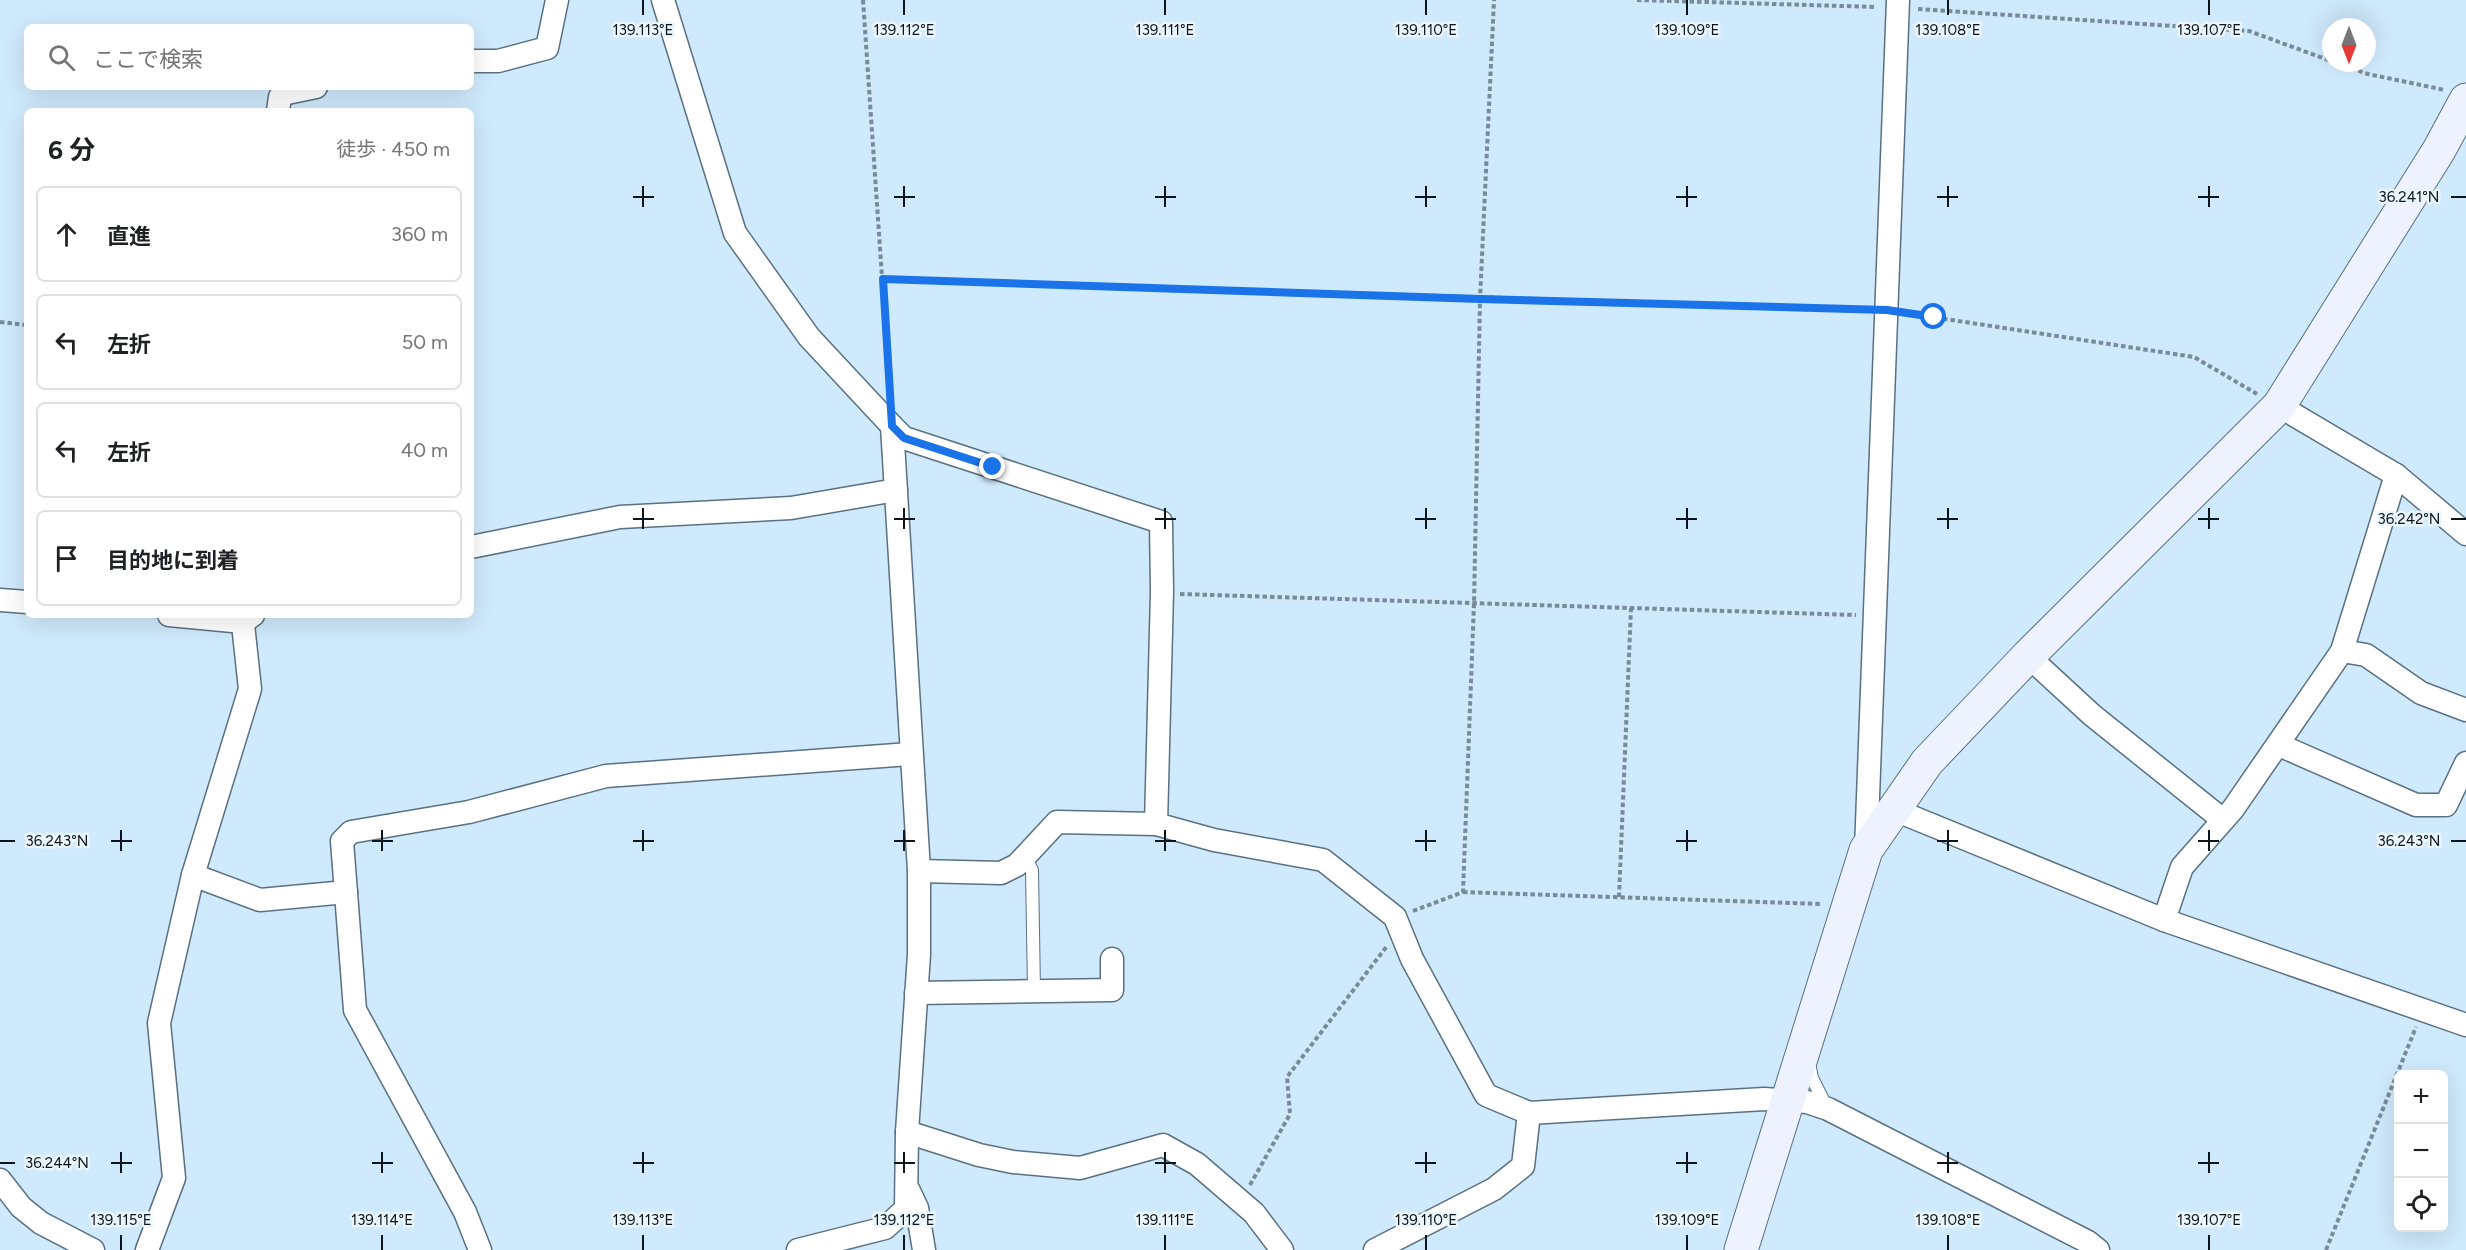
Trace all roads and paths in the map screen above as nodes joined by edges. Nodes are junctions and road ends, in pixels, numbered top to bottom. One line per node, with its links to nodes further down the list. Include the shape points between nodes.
1 (557, 0): 8 (street, via 547,48 498,61)
2 (663, 0): 19 (street, via 735,233 809,337)
3 (864, 0): 13 (path)
4 (1494, 0): 14 (path)
5 (1637, 0): 6 (path)
6 (1898, 4): 7 (path, via 2249,31); 15 (street)
7 (2322, 58)
8 (474, 61)
9 (2362, 72): 11 (path)
10 (302, 90): 12 (street, via 280,97)
11 (2461, 96): 18 (street, via 2439,150)
12 (278, 108)
13 (883, 279): 14 (path); 19 (path)
14 (1480, 299): 15 (path); 27 (path)
15 (1887, 310): 18 (path, via 2194,357); 29 (street)
16 (0, 322): 17 (path)
17 (24, 325)
18 (2279, 406): 20 (street); 32 (street)
19 (892, 426): 21 (street); 24 (street, via 904,438 1161,522)
20 (2396, 475): 22 (street); 31 (street)
21 (896, 490): 23 (street, via 791,508 620,517); 35 (street)
22 (2466, 534)
23 (474, 547)
24 (1162, 592): 27 (path); 39 (street)
25 (0, 600): 26 (street)
26 (24, 602)
27 (1474, 603): 28 (path); 45 (path)
28 (1631, 608): 29 (path); 46 (path)
29 (1875, 616): 40 (street)
30 (246, 618): 43 (street, via 250,689)
31 (2342, 651): 33 (street, via 2366,655 2421,693); 34 (street)
32 (2028, 656): 37 (street, via 1928,762); 38 (street, via 2092,715)
33 (2466, 710)
34 (2279, 745): 36 (street, via 2416,805 2446,805); 38 (street)
35 (910, 754): 42 (street); 44 (street, via 606,776 469,812 351,832 342,841)
36 (2466, 763)
37 (1895, 810): 40 (street); 48 (street)
38 (2223, 820): 48 (street, via 2182,867)
39 (1156, 824): 41 (street, via 1057,822); 49 (street, via 1214,840 1323,860)
40 (1866, 850): 47 (street)
41 (1025, 857): 42 (street, via 1001,873); 51 (lane, via 1032,870)
42 (919, 871): 52 (street)
43 (193, 875): 44 (street, via 260,900); 64 (street, via 159,1023 174,1178)
44 (346, 892): 65 (street, via 355,1010 465,1212)
45 (1463, 892): 46 (path); 49 (path)
46 (1619, 897): 47 (path)
47 (1849, 904): 55 (street)
48 (2164, 920): 53 (street)
49 (1398, 923): 58 (street, via 1412,959 1486,1095); 62 (path, via 1287,1077 1290,1114)
50 (1112, 959): 51 (street, via 1112,990)
51 (1034, 991): 52 (street)
52 (916, 993): 59 (street)
53 (2423, 1010): 54 (street); 72 (path)
54 (2466, 1025)
55 (1808, 1033): 56 (street); 57 (lane, via 1812,1077)
56 (1788, 1100): 57 (street); 58 (street); 70 (street)
57 (1828, 1109): 71 (street)
58 (1529, 1113): 69 (street, via 1523,1166 1494,1189)
59 (907, 1132): 61 (street); 62 (street, via 979,1155 1080,1168 1163,1145 1197,1164)
60 (0, 1180): 63 (street, via 21,1207 41,1223)
61 (906, 1185): 66 (street, via 906,1209 885,1228); 67 (street, via 917,1208)
62 (1241, 1202): 68 (street)
63 (93, 1250)
64 (147, 1250)
65 (480, 1250)
66 (798, 1250)
67 (924, 1250)
68 (1282, 1250)
69 (1375, 1250)
70 (1741, 1250)
71 (2098, 1250)
72 (2326, 1250)

